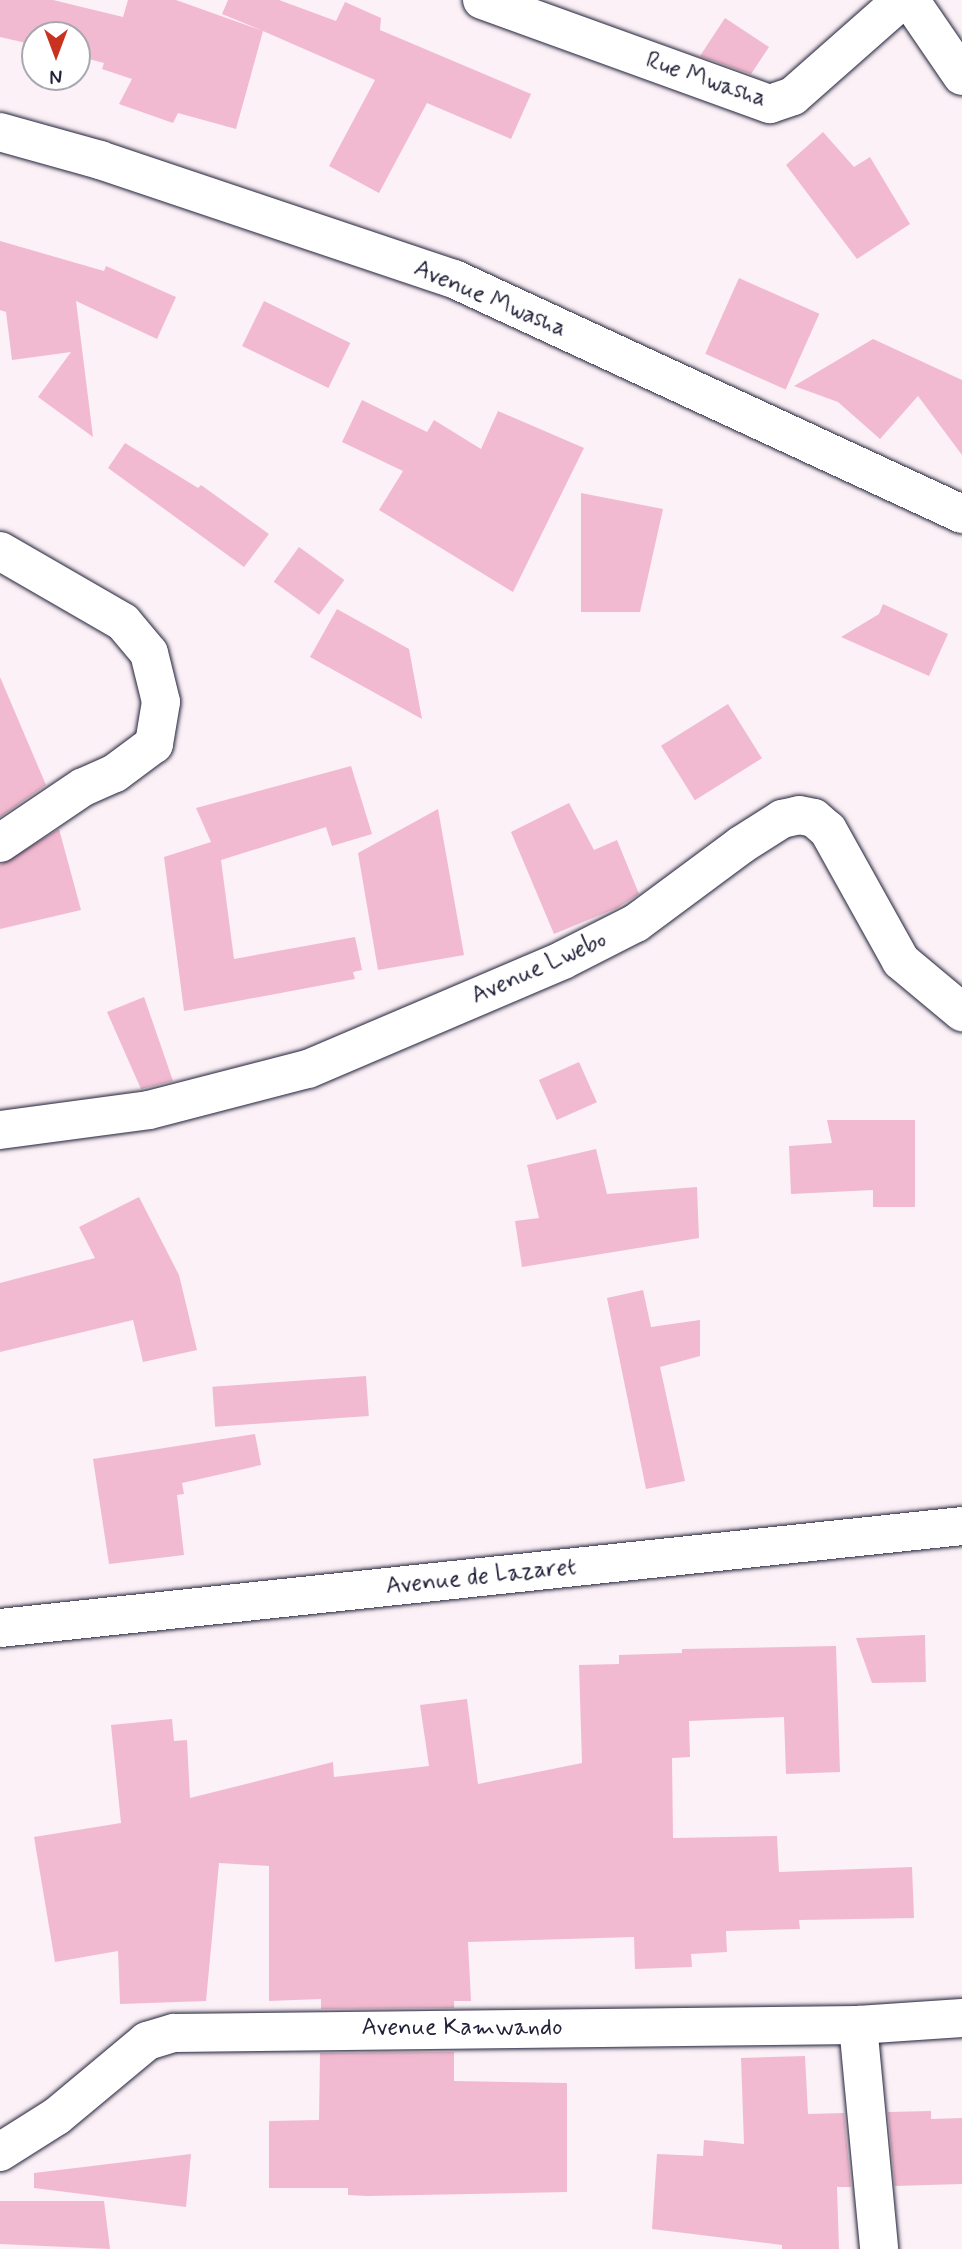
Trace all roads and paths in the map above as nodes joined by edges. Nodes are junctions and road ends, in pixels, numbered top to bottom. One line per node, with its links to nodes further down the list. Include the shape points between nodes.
1 (482, 0): 2 (street, Rue Mwasha, via 776,104 793,96)
2 (902, 0)
3 (910, 0): 4 (street)
4 (962, 76)
5 (0, 132): 6 (street, Avenue Mwasha, via 100,160 454,279)
6 (962, 514)
7 (6, 554): 8 (street, via 123,622 149,653 161,702 154,744)
8 (0, 843)
9 (962, 1012): 10 (street, Avenue Lwebo, via 901,961 828,830 814,818 799,815 782,818 741,845 636,923 563,960 308,1069 149,1110)
10 (0, 1130)
11 (962, 1526): 12 (street, Avenue de Lazaret)
12 (0, 1628)
13 (962, 2018): 14 (street, Avenue Kamwando)
14 (858, 2025): 15 (street, Avenue Kamwando, via 174,2033 147,2041 57,2116); 16 (street)
15 (0, 2152)
16 (879, 2249)

